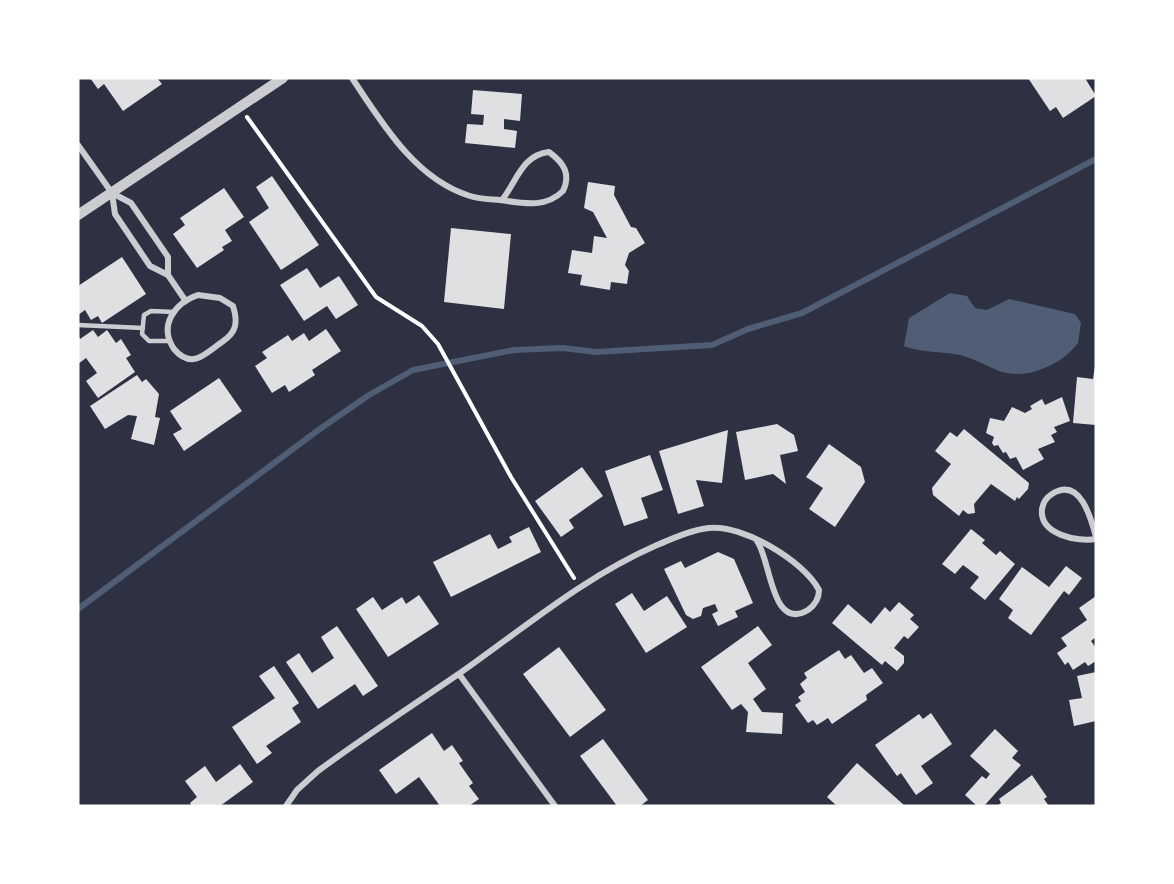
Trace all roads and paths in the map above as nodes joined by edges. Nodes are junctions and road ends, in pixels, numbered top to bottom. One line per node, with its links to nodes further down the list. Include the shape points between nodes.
1 (283, 78): 3 (street)
2 (352, 78): 6 (street, via 405,151 428,174 470,196)
3 (240, 107): 5 (street); 16 (path, via 376,297 422,326 438,344 499,454)
4 (78, 145): 5 (street)
5 (112, 193): 7 (street); 8 (street, via 115,214 150,266); 8 (street, via 131,203 168,257)
6 (502, 200): 6 (street, via 530,204 558,196 567,182 564,166 549,153 538,153 519,170 514,185)
7 (78, 215)
8 (168, 275): 9 (street)
9 (185, 300): 10 (street); 13 (street, via 198,295 220,298 233,306 237,320 234,332 197,359 177,353)
10 (174, 312): 12 (lane, via 151,311 144,315); 13 (street, via 167,331)
11 (78, 325): 12 (lane)
12 (143, 328): 13 (lane, via 142,334 149,341)
13 (169, 341)
14 (1096, 538): 14 (street, via 1076,492 1060,490 1046,498 1043,515 1056,533 1070,538)
15 (757, 541): 15 (street, via 764,551 771,586 781,607 788,613 807,611 816,603 819,590 815,581 789,559); 16 (street, via 728,528 687,533)
16 (580, 586): 17 (street)
17 (459, 674): 18 (street, via 318,771); 19 (street)
18 (286, 806)
19 (555, 806)

